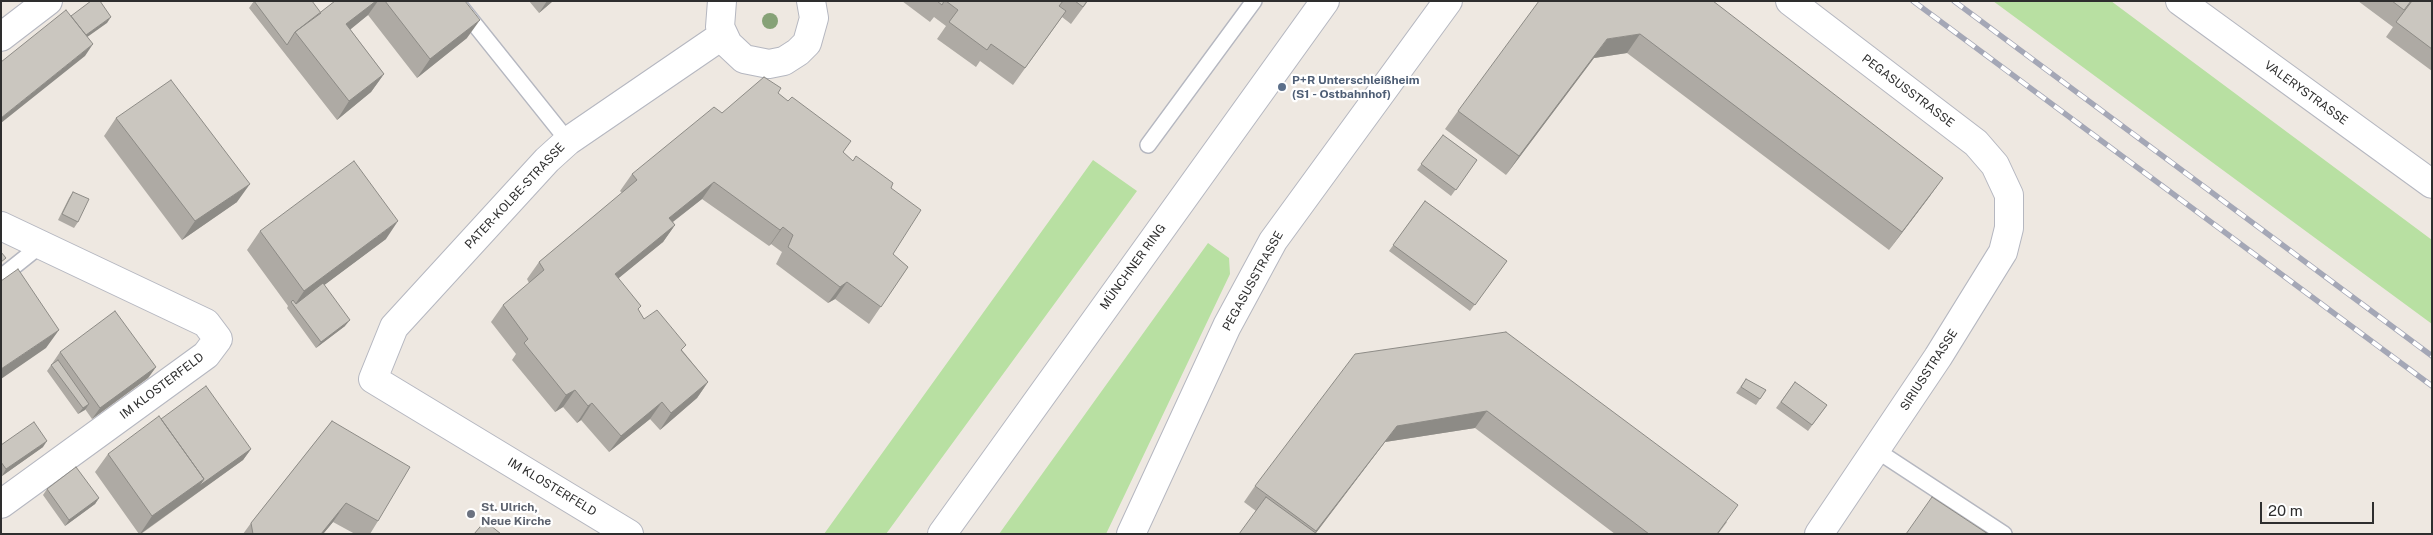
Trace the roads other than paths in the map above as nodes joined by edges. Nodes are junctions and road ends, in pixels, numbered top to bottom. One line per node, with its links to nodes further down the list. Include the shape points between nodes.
1 (48, 1): 11 (street)
2 (456, 1): 12 (lane)
3 (722, 1): 10 (street, via 719,19)
4 (811, 1): 10 (street, via 814,18 809,37 798,52 784,61 769,64 744,59 734,52)
5 (1254, 1): 13 (lane)
6 (1325, 1): 23 (street, MÜNCHNER RING)
7 (1448, 1): 24 (street, PEGASUSSTRASSE, via 1273,241 1227,326)
8 (1790, 1): 15 (street, PEGASUSSTRASSE, via 1976,143 1995,165)
9 (2180, 1): 14 (street, VALERYSTRASSE)
10 (723, 35): 12 (street, PATER-KOLBE-STRASSE)
11 (1, 37)
12 (568, 141): 19 (street, PATER-KOLBE-STRASSE, via 394,327)
13 (1148, 146)
14 (2432, 184)
15 (2009, 195): 20 (street, SIRIUSSTRASSE, via 2009,228 2003,252)
16 (1, 226): 17 (street, IM KLOSTERFELD)
17 (41, 246): 18 (lane); 21 (street, IM KLOSTERFELD, via 206,324 218,339 206,356)
18 (1, 277)
19 (374, 379): 22 (street, IM KLOSTERFELD)
20 (1876, 450): 25 (street, SIRIUSSTRASSE); 26 (lane)
21 (1, 504)
22 (629, 534)
23 (942, 534)
24 (1131, 534)
25 (1819, 534)
26 (2004, 534)

